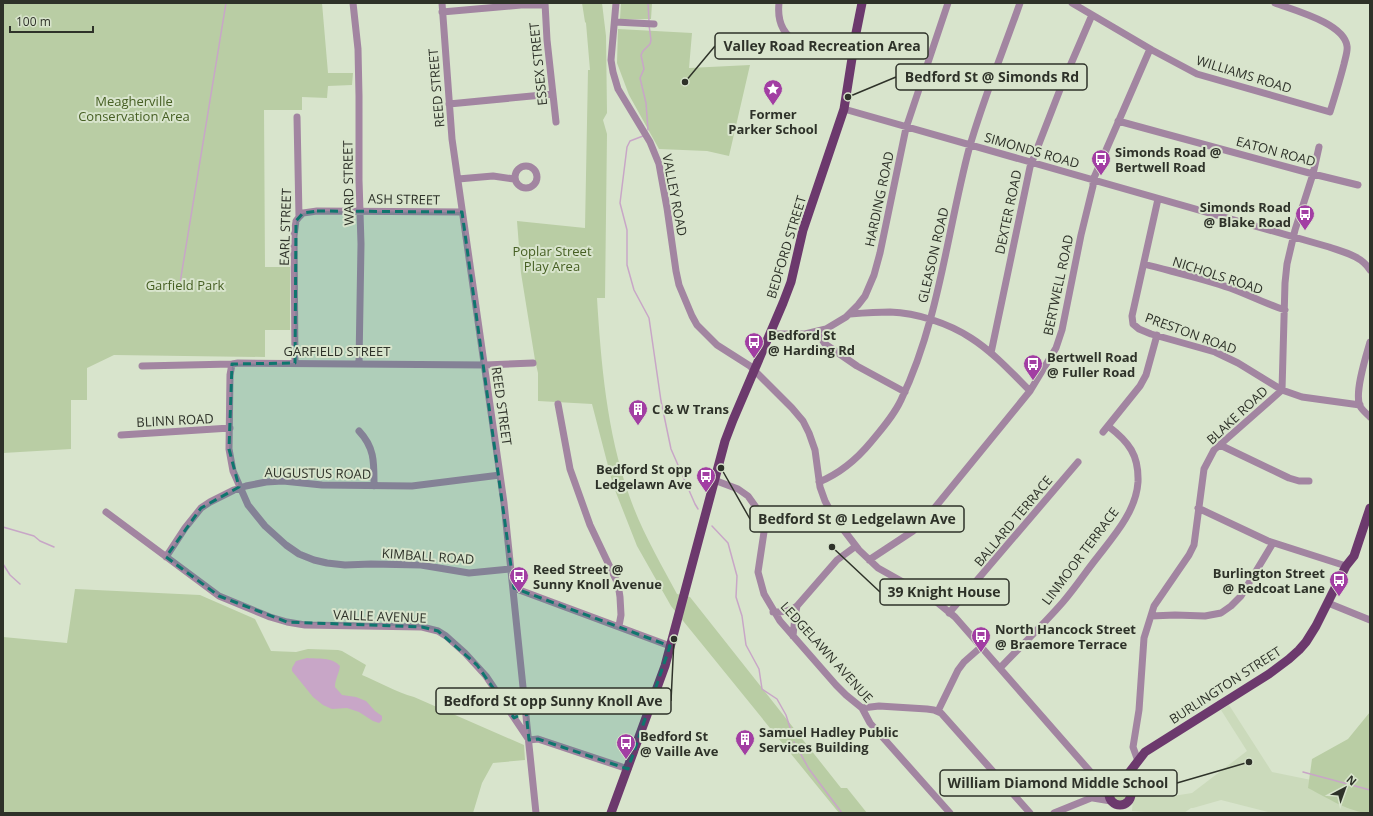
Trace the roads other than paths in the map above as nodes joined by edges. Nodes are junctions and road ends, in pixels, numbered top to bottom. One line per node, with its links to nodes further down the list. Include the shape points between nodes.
1 (353, 3): 33 (street, WARD STREET, via 358,49)
2 (442, 3): 11 (street, REED STREET)
3 (616, 3): 13 (street, VALLEY ROAD)
4 (779, 3): 16 (street, via 781,25 794,41 809,47)
5 (862, 3): 16 (main road, BEDFORD STREET)
6 (948, 3): 23 (street, HARDING ROAD)
7 (1020, 3): 24 (street, GLEASON ROAD)
8 (1072, 3): 12 (street, WILLIAMS ROAD)
9 (1275, 3): 15 (street, WILLIAMS ROAD, via 1321,21 1342,35 1347,45 1345,58 1330,112 1197,74)
10 (545, 4): 11 (street); 17 (street, ESSEX STREET)
11 (442, 12): 18 (street, REED STREET)
12 (1092, 15): 15 (street, WILLIAMS ROAD); 26 (street, DEXTER ROAD)
13 (614, 22): 14 (street); 53 (street, VALLEY ROAD, via 611,60 618,89 646,136 659,164 676,271 688,309 697,325 717,345)
14 (654, 24)
15 (1150, 49): 21 (street, BERTWELL ROAD)
16 (853, 53): 19 (main road, BEDFORD STREET)
17 (553, 94): 18 (street); 22 (street, ESSEX STREET)
18 (449, 104): 28 (street, REED STREET)
19 (844, 109): 23 (street, SIMONDS ROAD); 43 (main road, BEDFORD STREET, via 803,230 791,282)
20 (297, 117): 35 (street, EARL STREET)
21 (1118, 121): 27 (street, EATON ROAD); 30 (street, BERTWELL ROAD)
22 (556, 122)
23 (906, 128): 24 (street, SIMONDS ROAD); 40 (street, HARDING ROAD, via 874,275 865,296)
24 (971, 145): 26 (street, SIMONDS ROAD); 41 (street, GLEASON ROAD)
25 (1319, 147): 27 (street, BLAKE ROAD)
26 (1032, 162): 30 (street, SIMONDS ROAD); 46 (street, DEXTER ROAD)
27 (1313, 174): 31 (street, EATON ROAD); 36 (street, BLAKE ROAD)
28 (458, 179): 29 (street, via 493,176); 34 (street, REED STREET)
29 (514, 179)
30 (1094, 180): 32 (street, SIMONDS ROAD); 55 (street, BERTWELL ROAD, via 1062,330 1056,348)
31 (1358, 185)
32 (1158, 199): 36 (street, SIMONDS ROAD); 37 (street, PRESTON ROAD)
33 (360, 211): 34 (street, ASH STREET); 35 (street, ASH STREET, via 317,211 303,213); 48 (street, WARD STREET)
34 (462, 212): 51 (street, REED STREET)
35 (299, 218): 47 (street, EARL STREET, via 296,221 294,236)
36 (1294, 237): 38 (street, SIMONDS ROAD, via 1353,256); 39 (street, BLAKE ROAD, via 1287,264)
37 (1144, 264): 39 (street, NICHOLS ROAD, via 1205,280); 44 (street, PRESTON ROAD, via 1132,316 1134,324 1139,329)
38 (1370, 270)
39 (1285, 310): 54 (street, BLAKE ROAD)
40 (850, 314): 41 (street, via 891,312); 42 (street, HARDING ROAD, via 834,326)
41 (930, 320): 46 (street, via 971,338); 56 (street, GLEASON ROAD, via 912,376)
42 (817, 332): 43 (street, HARDING ROAD); 56 (street, via 825,344 857,366)
43 (770, 334): 53 (main road, BEDFORD STREET)
44 (1157, 335): 54 (street, PRESTON ROAD, via 1215,352); 91 (street, LINMOOR TERRACE, via 1146,375 1106,429 1127,442 1136,462 1138,482 1134,502 1112,539 1063,602)
45 (1370, 342): 58 (street, via 1359,384)
46 (991, 353): 55 (street)
47 (295, 363): 48 (street, GARFIELD STREET); 50 (street, GARFIELD STREET)
48 (360, 363): 51 (street, GARFIELD STREET)
49 (533, 363): 51 (street, GARFIELD STREET)
50 (232, 364): 52 (street, GARFIELD STREET); 60 (street, KIMBALL ROAD)
51 (485, 365): 65 (street, REED STREET)
52 (142, 366)
53 (754, 370): 66 (main road, BEDFORD STREET, via 732,422); 68 (street, VALLEY ROAD, via 803,421 815,450)
54 (1282, 390): 58 (street, PRESTON ROAD, via 1302,397); 63 (street, BLAKE ROAD)
55 (1030, 391): 77 (street, BERTWELL ROAD, via 929,515 913,531)
56 (904, 392): 68 (street, GLEASON ROAD, via 883,428 866,448 844,468)
57 (558, 404): 87 (street, via 570,469 590,525 618,584 621,615)
58 (1360, 405): 59 (street)
59 (1370, 417)
60 (230, 428): 62 (street, BLINN ROAD); 70 (street, KIMBALL ROAD, via 229,449 233,471)
61 (359, 431): 69 (street, via 371,450)
62 (122, 435)
63 (1220, 445): 67 (street, via 1289,478); 71 (street, BLAKE ROAD, via 1214,450 1204,469)
64 (1078, 462): 84 (street, BALLARD TERRACE)
65 (500, 475): 69 (street, AUGUSTUS ROAD, via 412,486); 79 (street, REED STREET)
66 (714, 480): 83 (street, LEDGELAWN AVENUE, via 738,489 748,496 758,510 764,532 758,572 764,594); 89 (main road, BEDFORD STREET)
67 (1309, 481)
68 (819, 482): 75 (street, VALLEY ROAD, via 833,516)
69 (374, 486): 70 (street, AUGUSTUS ROAD, via 283,481 257,483)
70 (240, 488): 76 (street, AUGUSTUS ROAD, via 201,508); 79 (street, KIMBALL ROAD, via 246,501 265,526 286,545 314,560 343,565 421,565 469,573)
71 (1198, 508): 74 (street); 85 (street, BLAKE ROAD, via 1194,545 1154,606)
72 (1370, 508): 78 (main road, BURLINGTON STREET, via 1354,556)
73 (106, 512): 76 (street, VAILLE AVENUE)
74 (1273, 543): 78 (street); 85 (street, via 1241,596 1221,613 1205,616)
75 (856, 546): 77 (street, VALLEY ROAD); 82 (street, via 837,560)
76 (166, 557): 95 (street, VAILLE AVENUE, via 219,596 287,622 317,626 422,627 438,631 459,646 486,676)
77 (868, 560): 84 (street, VALLEY ROAD, via 926,595)
78 (1346, 566): 81 (main road, BURLINGTON STREET)
79 (511, 569): 80 (street, REED STREET)
80 (514, 588): 87 (street); 93 (street, REED STREET)
81 (1328, 602): 86 (street); 97 (main road, BURLINGTON STREET, via 1306,642 1279,668 1145,752)
82 (797, 606): 83 (street, via 791,611); 88 (street)
83 (773, 612): 88 (street, LEDGELAWN AVENUE)
84 (950, 613): 90 (street, VALLEY ROAD)
85 (1151, 616): 97 (street, BLAKE ROAD, via 1144,638 1139,710 1133,747)
86 (1370, 620)
87 (619, 626): 89 (street)
88 (793, 636): 92 (street, LEDGELAWN AVENUE, via 846,695)
89 (670, 646): 98 (main road, BEDFORD STREET)
90 (981, 647): 91 (street, VALLEY ROAD); 94 (street, via 958,670)
91 (1000, 668): 100 (street, VALLEY ROAD)
92 (862, 708): 94 (street, via 878,706); 104 (street, LEDGELAWN AVENUE, via 870,723)
93 (526, 712): 95 (street); 96 (street, REED STREET)
94 (938, 712): 105 (street)
95 (514, 718): 96 (street, VAILLE AVENUE)
96 (529, 740): 98 (street, via 538,739); 102 (street, REED STREET)
97 (1138, 761): 99 (main road); 100 (main road, BURLINGTON STREET)
98 (628, 768): 103 (main road, BEDFORD STREET)
99 (1128, 788): 100 (main road, via 1124,784); 101 (main road, via 1131,794)
100 (1114, 796): 101 (main road, via 1123,805); 106 (street, via 1096,794)
101 (1127, 802): 107 (main road)
102 (536, 813)
103 (611, 813)
104 (950, 813)
105 (1030, 813)
106 (1054, 813)
107 (1126, 813)

